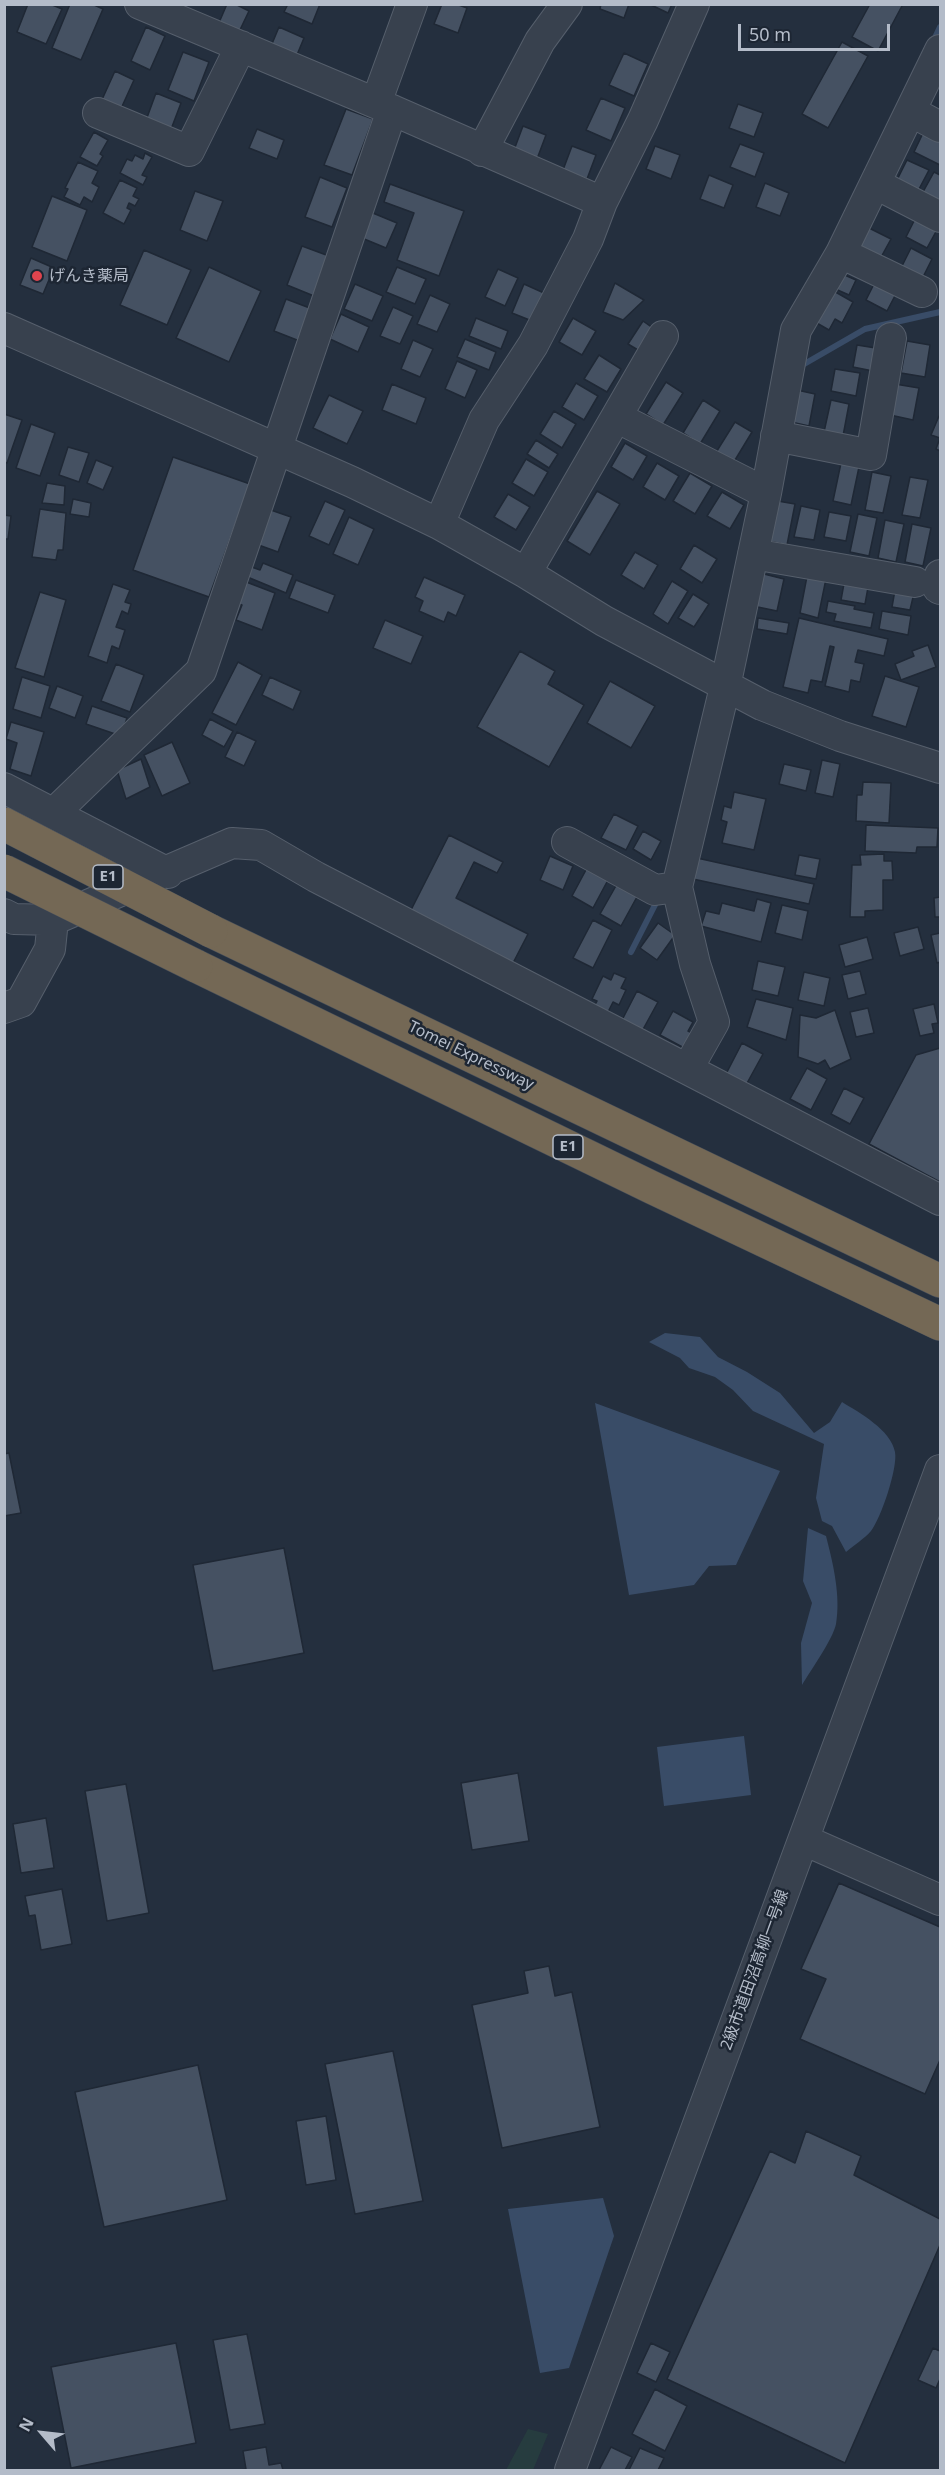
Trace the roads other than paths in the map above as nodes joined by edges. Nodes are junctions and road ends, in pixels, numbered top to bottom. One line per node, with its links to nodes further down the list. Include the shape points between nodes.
1 (140, 4): 5 (street)
2 (412, 4): 7 (street)
3 (567, 4): 11 (street, via 540,41)
4 (694, 4): 13 (street)
5 (241, 46): 7 (street); 9 (street, via 189,151)
6 (940, 50): 8 (street)
7 (384, 106): 11 (street); 22 (street)
8 (912, 112): 10 (street); 12 (street)
9 (98, 113)
10 (940, 126)
11 (482, 151): 13 (street)
12 (876, 184): 14 (street); 15 (street)
13 (602, 202): 24 (street, via 588,239 533,345 484,420)
14 (940, 217)
15 (841, 253): 16 (street); 21 (street, via 796,330)
16 (922, 292)
17 (4, 328): 22 (street)
18 (663, 336): 26 (street)
19 (891, 338): 21 (street, via 871,454)
20 (630, 424): 23 (street)
21 (776, 436): 23 (street)
22 (277, 449): 24 (street); 31 (street, via 201,671)
23 (766, 493): 25 (street)
24 (439, 524): 26 (street)
25 (753, 554): 27 (street); 28 (street)
26 (526, 573): 28 (street, via 614,627)
27 (932, 582)
28 (725, 687): 29 (street, via 840,736); 36 (street)
29 (940, 768)
30 (4, 788): 31 (street)
31 (54, 813): 35 (street)
32 (4, 824): 42 (highway, Tomei Expressway / E1, bridge, via 211,931)
33 (567, 842): 36 (street, via 655,890)
34 (4, 871): 43 (highway, E1, bridge)
35 (168, 873): 38 (street); 40 (street, via 232,843 261,845)
36 (677, 887): 40 (street, via 714,1022)
37 (4, 914): 38 (street, via 15,919)
38 (53, 920): 39 (street, via 50,949 21,1002)
39 (4, 1008)
40 (688, 1068): 41 (street)
41 (940, 1200)
42 (940, 1281)
43 (940, 1324)
44 (940, 1470): 45 (street, 2級市道田沼高柳一号線)
45 (804, 1840): 46 (street); 47 (street, 2級市道田沼高柳一号線)
46 (940, 1900)
47 (570, 2470)

